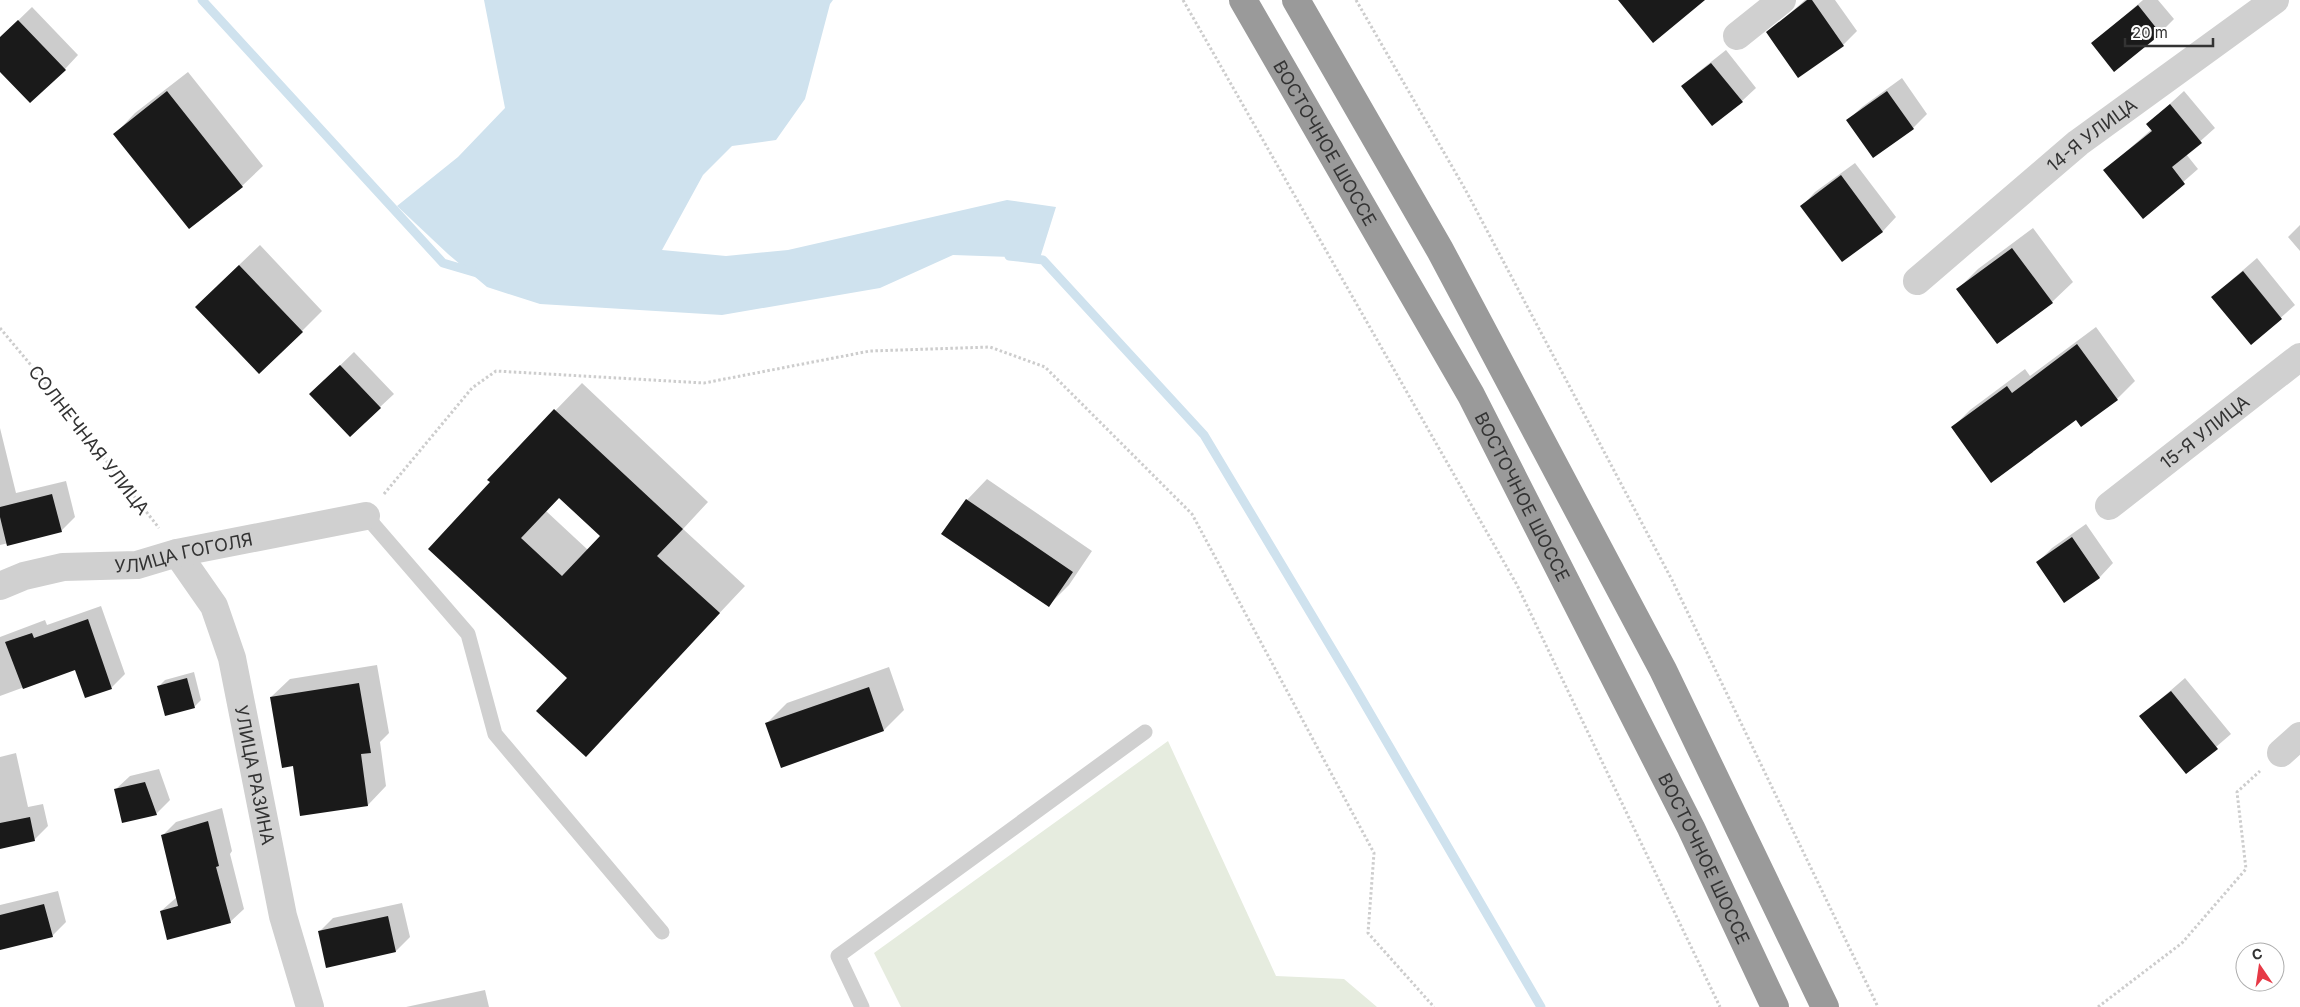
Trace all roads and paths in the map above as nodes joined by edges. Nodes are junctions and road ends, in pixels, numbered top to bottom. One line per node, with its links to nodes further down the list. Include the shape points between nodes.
1 (1183, 0): 21 (path, via 1517,585)
2 (1243, 0): 22 (highway, ВОСТОЧНОЕ ШОССЕ, via 1471,395 1687,819)
3 (1296, 0): 23 (highway, via 1440,250 1663,670)
4 (1356, 0): 24 (path, via 1465,189 1672,580)
5 (1782, 0): 7 (street)
6 (2275, 0): 8 (street, 14-Я УЛИЦА, via 2078,143)
7 (1737, 36)
8 (1917, 281)
9 (0, 328): 13 (path, СОЛНЕЧНАЯ УЛИЦА)
10 (2300, 357): 11 (street, 15-Я УЛИЦА)
11 (2109, 506)
12 (366, 516): 13 (street, УЛИЦА ГОГОЛЯ); 17 (lane, via 468,634 495,734); 20 (path, via 472,388 496,372 704,384 870,351 990,346 1045,367 1192,514 1374,853 1368,933)
13 (177, 552): 14 (street, УЛИЦА ГОГОЛЯ, via 137,565 63,567 24,576); 18 (street, УЛИЦА РАЗИНА, via 214,606 232,658 283,916)
14 (0, 586)
15 (1145, 732): 19 (lane, via 838,956)
16 (2291, 744): 25 (path, via 2237,792 2246,870 2182,943)
17 (662, 932)
18 (310, 1007)
19 (862, 1007)
20 (1434, 1007)
21 (1720, 1007)
22 (1775, 1007)
23 (1824, 1007)
24 (1878, 1007)
25 (2098, 1007)

